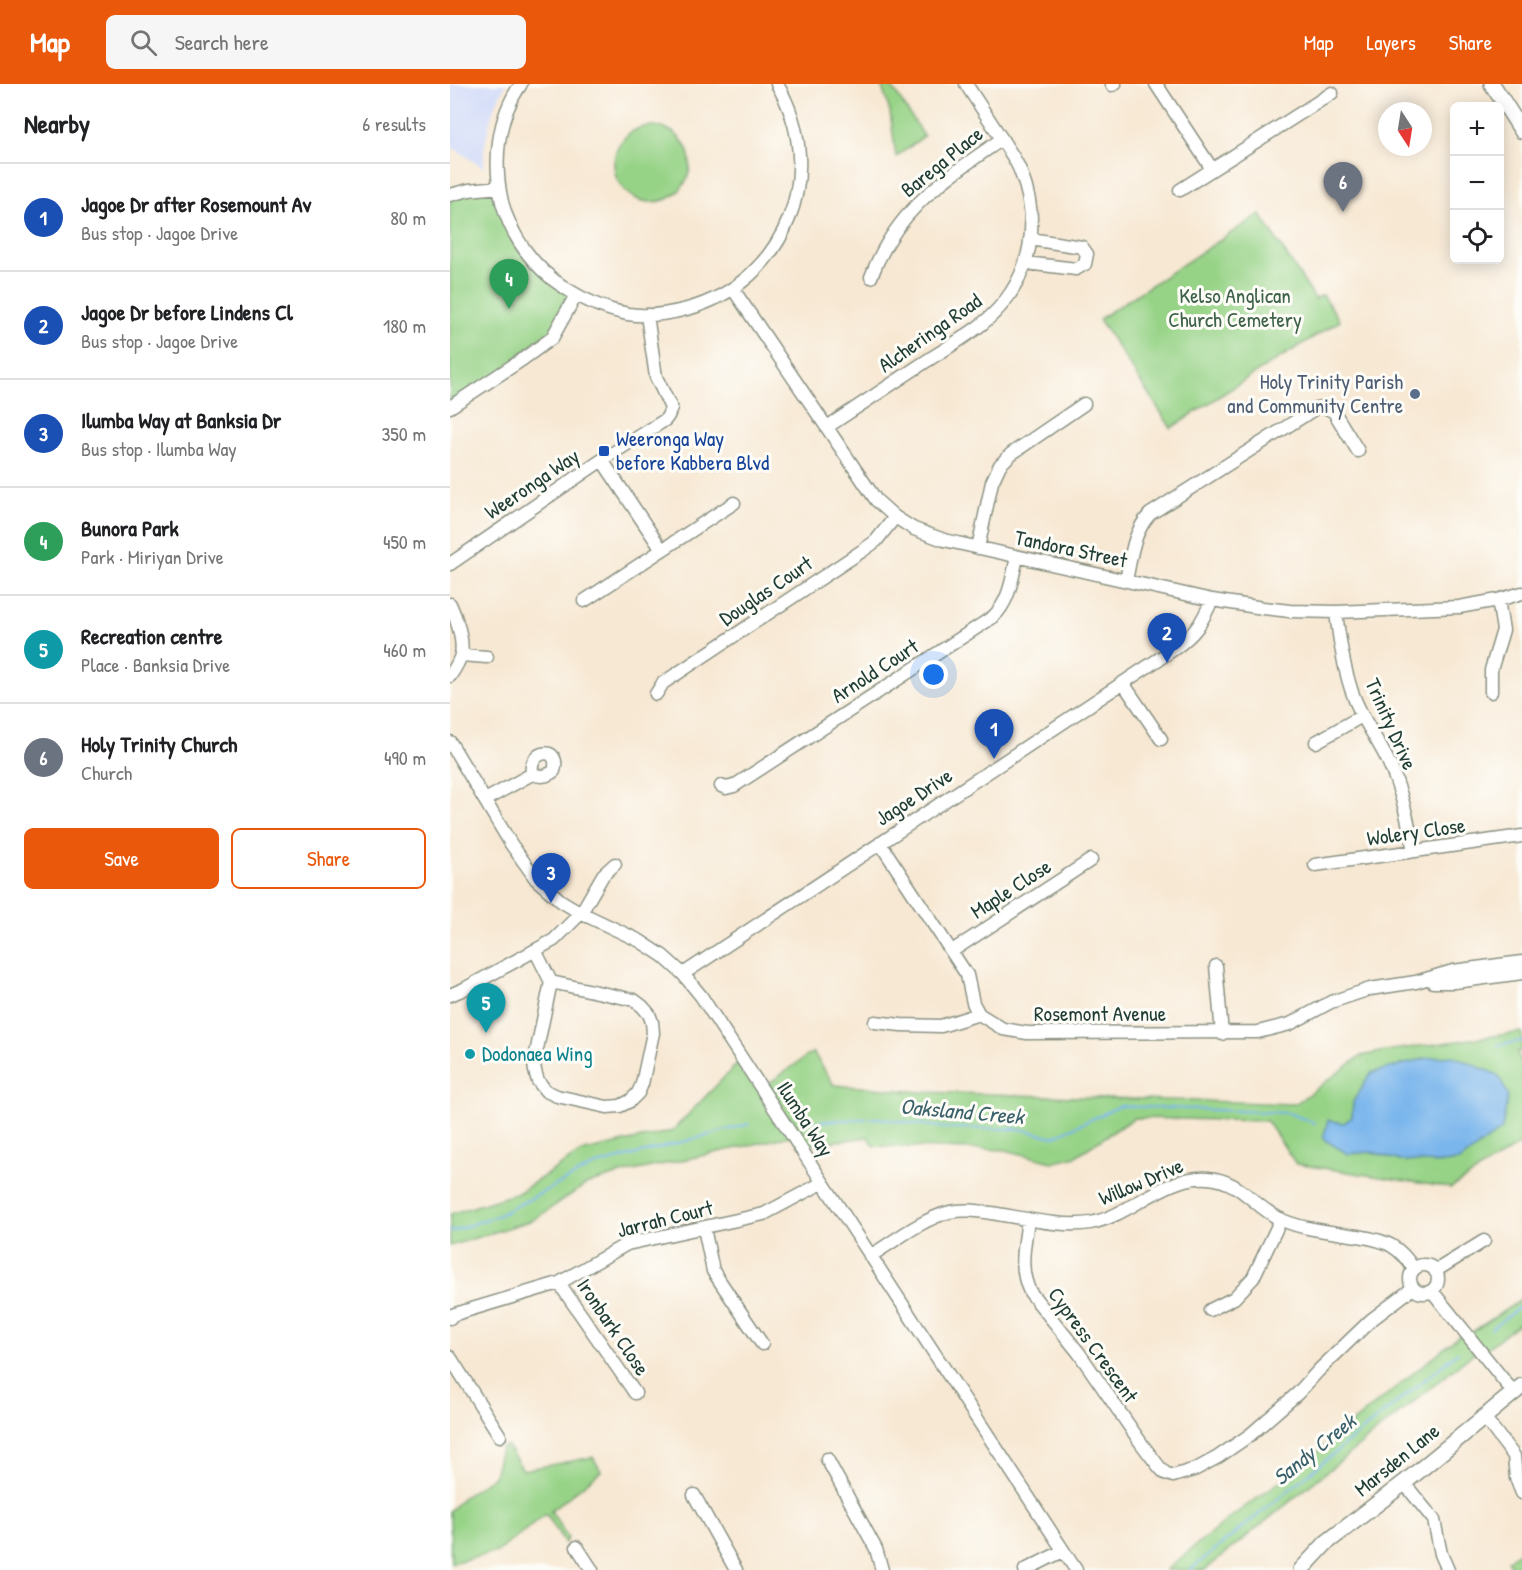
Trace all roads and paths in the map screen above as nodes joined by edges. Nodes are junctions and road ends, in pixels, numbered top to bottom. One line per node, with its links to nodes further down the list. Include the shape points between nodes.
1 (521, 84): 10 (street, via 510,103 498,146)
2 (777, 84): 16 (street, via 797,134 796,198 774,248)
3 (966, 84): 8 (street, Alcheringa Road)
4 (1156, 84): 9 (street)
5 (1492, 84): 7 (main road)
6 (1332, 93): 9 (street)
7 (1522, 131)
8 (1002, 140): 13 (street, Alcheringa Road, via 1026,187); 15 (street, Barega Place, via 930,192 888,239)
9 (1212, 169): 11 (street)
10 (499, 186): 12 (street); 17 (street, via 512,230 523,248 552,280)
11 (1180, 190)
12 (450, 195)
13 (1030, 239): 14 (street, Alcheringa Road); 14 (street, via 1082,248 1088,254 1084,264 1076,269)
14 (1026, 263): 21 (street, Alcheringa Road, via 1004,303 981,325)
15 (871, 278)
16 (733, 289): 18 (street, via 699,306); 21 (street, Tandora Street)
17 (576, 295): 18 (street, via 612,311); 20 (street, via 552,338)
18 (647, 315): 23 (street, Weeronga Way, via 654,370 670,412 665,420)
19 (1084, 404): 26 (street, via 1000,465 992,482)
20 (450, 407)
21 (827, 428): 25 (street, Tandora Street, via 876,500)
22 (1358, 451): 30 (street, via 1334,412 1317,408 1150,514 1137,533)
23 (602, 460): 27 (street); 29 (street, Weeronga Way)
24 (734, 503): 27 (street)
25 (895, 517): 26 (street, Tandora Street, via 931,536); 42 (street, Douglas Court, via 876,541 663,683)
26 (978, 548): 28 (street, Tandora Street)
27 (662, 550): 34 (street)
28 (1017, 557): 30 (street, Tandora Street); 48 (street, Arnold Court, via 1007,598 993,617 734,786)
29 (450, 564)
30 (1126, 581): 32 (street, Tandora Street)
31 (1522, 593): 33 (street, Tandora Street)
32 (1212, 600): 36 (street, Tandora Street, via 1290,611); 40 (street, Jagoe Drive, via 1188,639)
33 (1498, 600): 36 (street, Tandora Street, via 1459,606); 41 (street, via 1503,630 1491,670)
34 (584, 601)
35 (450, 604): 37 (street, via 458,627)
36 (1336, 612): 43 (street, Trinity Drive, via 1351,690)
37 (460, 655): 38 (street); 39 (street)
38 (487, 657)
39 (450, 676)
40 (1123, 683): 44 (street); 51 (street, Jagoe Drive)
41 (1491, 692)
42 (656, 694)
43 (1362, 716): 46 (street); 52 (street, Trinity Drive, via 1394,776)
44 (1161, 739)
45 (450, 742): 49 (street, Ilumba Way)
46 (1316, 742)
47 (532, 774): 49 (street)
48 (721, 786)
49 (485, 800): 56 (street, Ilumba Way, via 536,879)
50 (1522, 836): 52 (street, Wolery Close)
51 (880, 843): 58 (street); 62 (street, Jagoe Drive)
52 (1414, 852): 55 (street, Wolery Close)
53 (1091, 860): 58 (street, Maple Close)
54 (615, 864): 56 (street, via 603,875)
55 (1315, 865)
56 (581, 913): 57 (street, via 554,940); 62 (street, Ilumba Way, via 649,946)
57 (535, 950): 63 (street); 65 (street)
58 (952, 951): 66 (street, via 967,975)
59 (1522, 962): 64 (street, Rosemont Avenue, via 1453,971)
60 (1216, 966): 68 (street)
61 (1522, 972): 64 (street, Rosemont Avenue, via 1455,982)
62 (683, 974): 69 (street, Ilumba Way)
63 (551, 982): 63 (street, via 634,1000 649,1014 653,1033 642,1084 630,1101 607,1107 557,1096 538,1081 534,1063)
64 (1416, 982): 68 (street, Rosemont Avenue, via 1350,995 1274,1029)
65 (450, 995)
66 (979, 1014): 67 (street, via 941,1026); 68 (street, Rosemont Avenue, via 1003,1029 1028,1033)
67 (875, 1022)
68 (1222, 1034)
69 (822, 1183): 72 (street, Jarrah Court, via 765,1214); 74 (street, Ilumba Way)
70 (1028, 1219): 71 (street, Willow Drive, via 1089,1224 1165,1188 1207,1178 1229,1183); 74 (street, Willow Drive, via 950,1212 934,1217); 78 (street, Cypress Crescent, via 1022,1263 1030,1292 1172,1481 1250,1435 1371,1320)
71 (1281, 1219): 75 (street, Willow Drive, via 1383,1242 1398,1250); 80 (street, via 1253,1278 1234,1298)
72 (704, 1228): 77 (street, Jarrah Court, via 627,1244); 82 (street, via 712,1271)
73 (1484, 1241): 76 (street)
74 (870, 1256): 93 (street, Ilumba Way)
75 (1414, 1269): 76 (street, via 1425,1265); 78 (street, via 1410,1279)
76 (1435, 1271): 79 (street, via 1437,1282)
77 (560, 1283): 81 (street, Jarrah Court); 85 (street, Ironbark Close)
78 (1413, 1288): 79 (street, via 1422,1293)
79 (1432, 1290): 84 (street)
80 (1210, 1310)
81 (450, 1318)
82 (762, 1344)
83 (450, 1357): 87 (street)
84 (1518, 1390): 86 (main road, Marsden Lane)
85 (635, 1393)
86 (1484, 1417): 89 (main road, Marsden Lane); 90 (street, via 1514,1456)
87 (500, 1436)
88 (827, 1459): 96 (street, via 876,1549)
89 (1404, 1483): 99 (main road, Marsden Lane, via 1326,1543); 100 (street, via 1434,1520)
90 (1522, 1493)
91 (694, 1495): 95 (street)
92 (578, 1547): 94 (street)
93 (1063, 1551): 97 (street); 98 (street, Ilumba Way)
94 (592, 1570)
95 (736, 1570)
96 (882, 1570)
97 (1025, 1570)
98 (1076, 1570)
99 (1300, 1570)
100 (1448, 1570)

